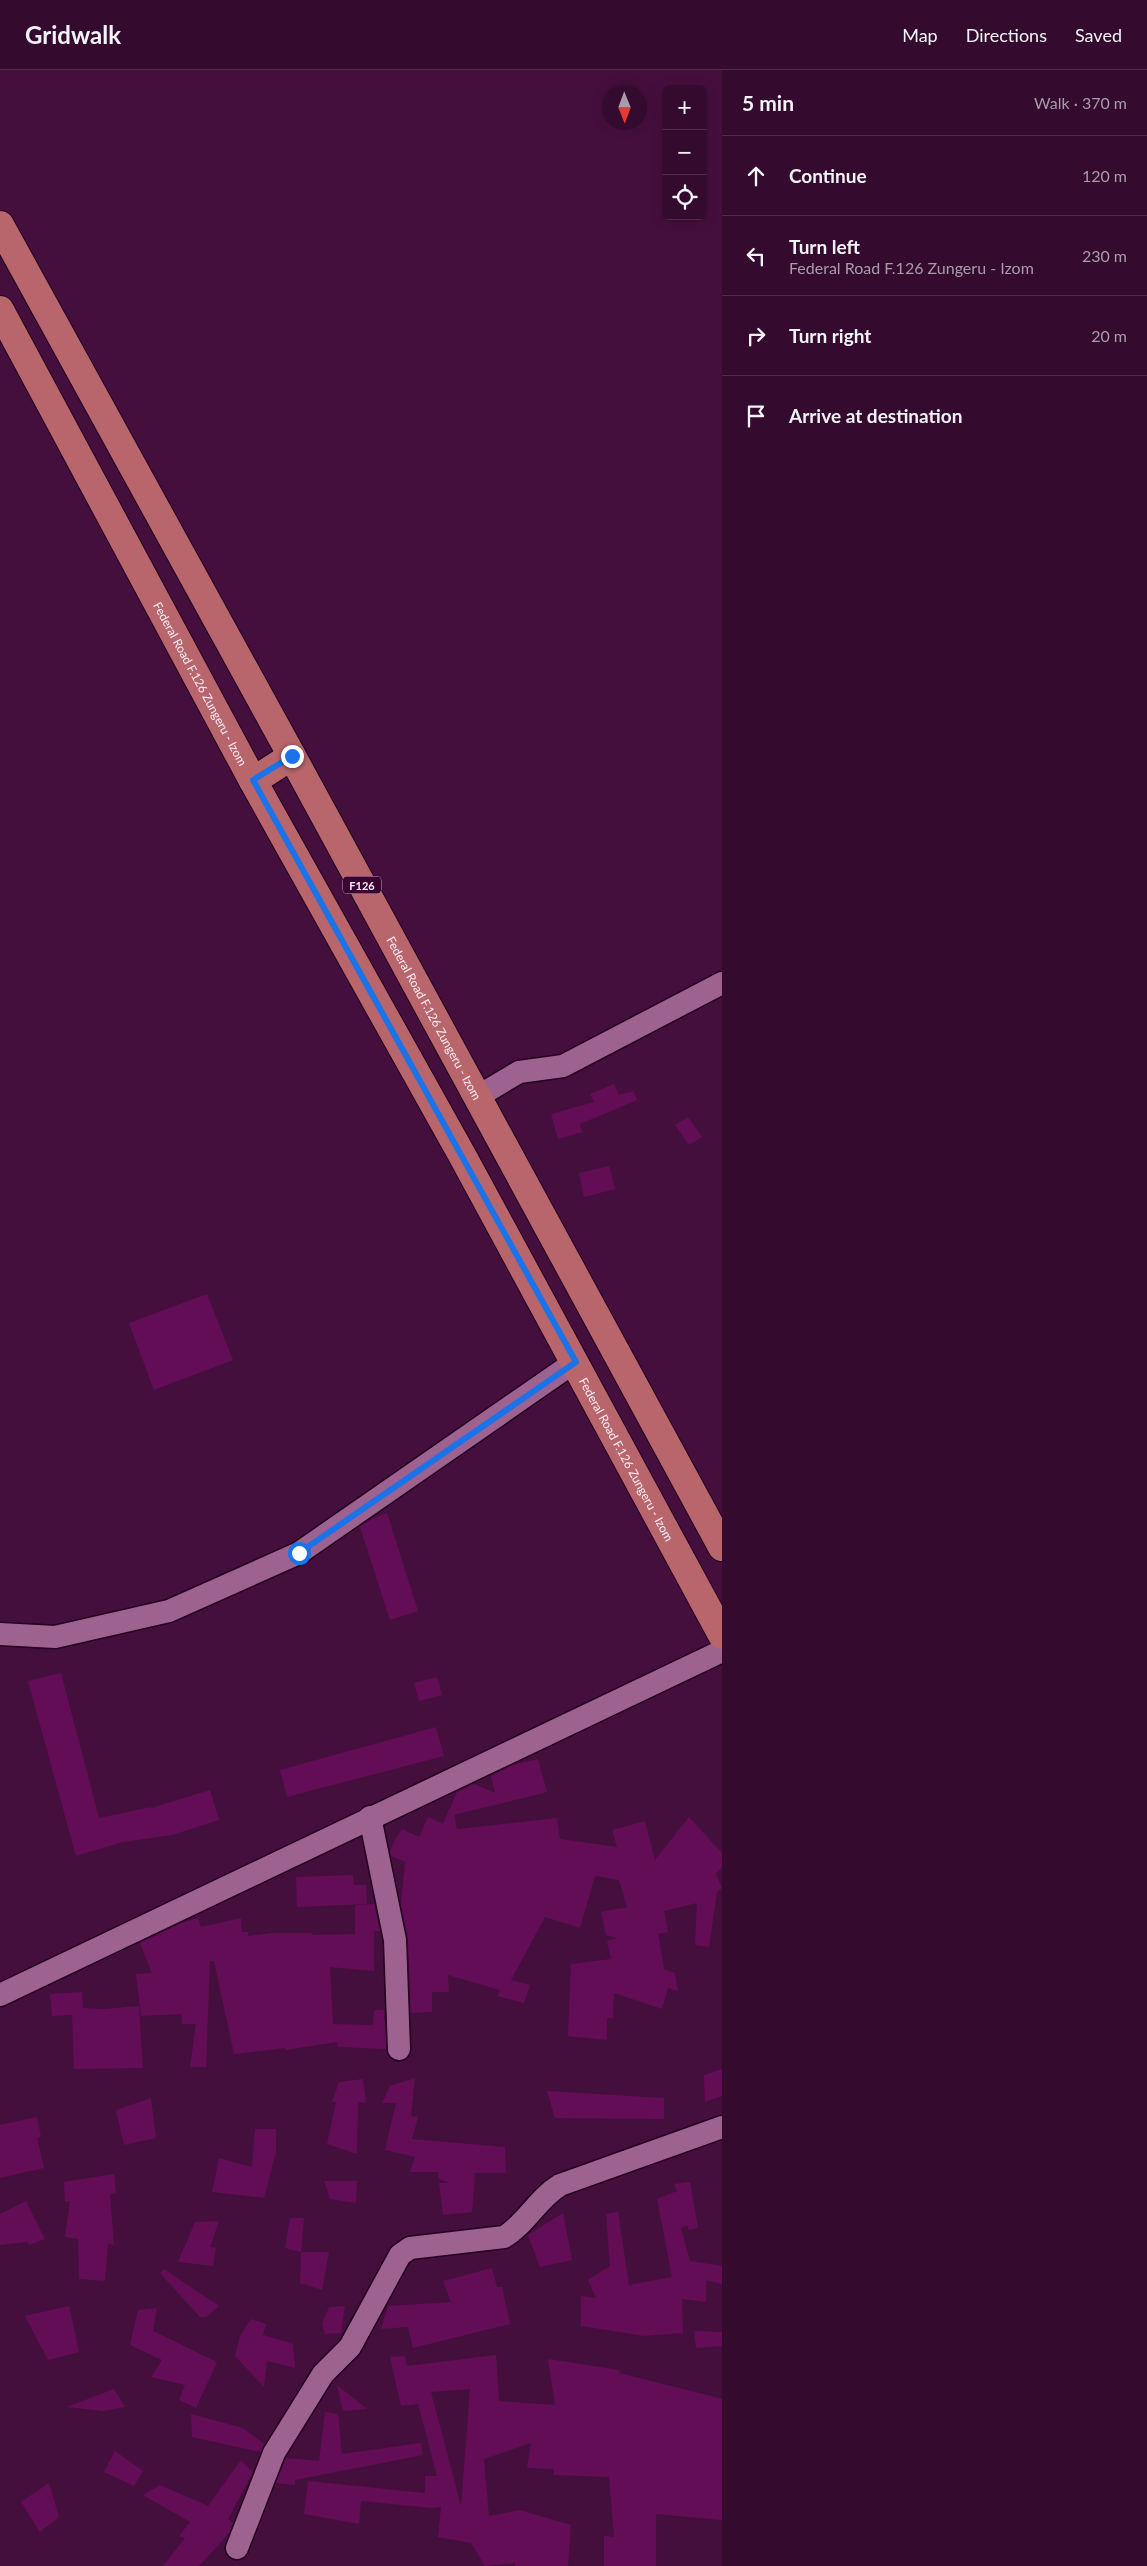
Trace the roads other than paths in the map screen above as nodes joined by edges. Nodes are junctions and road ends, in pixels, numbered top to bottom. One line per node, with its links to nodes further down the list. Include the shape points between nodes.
1 (0, 225): 3 (main road, Federal Road F.126 Zungeru - Izom / F126)
2 (0, 310): 4 (main road, Federal Road F.126 Zungeru - Izom)
3 (292, 756): 4 (main road); 6 (main road, Federal Road F.126 Zungeru - Izom / F126)
4 (253, 780): 7 (main road, Federal Road F.126 Zungeru - Izom)
5 (722, 983): 6 (street, via 563,1066 519,1072)
6 (477, 1097): 8 (main road, Federal Road F.126 Zungeru - Izom / F126)
7 (576, 1362): 9 (street, via 299,1553 168,1611 55,1637); 10 (main road, Federal Road F.126 Zungeru - Izom)
8 (722, 1547)
9 (0, 1634)
10 (722, 1635)
11 (722, 1651): 12 (street)
12 (370, 1817): 13 (street); 14 (street, via 395,1940)
13 (0, 1995)
14 (399, 2049)
15 (722, 2126): 16 (street, via 560,2185 545,2194 514,2231 504,2237 410,2248 400,2256 350,2347 323,2374 274,2453)
16 (237, 2548)

